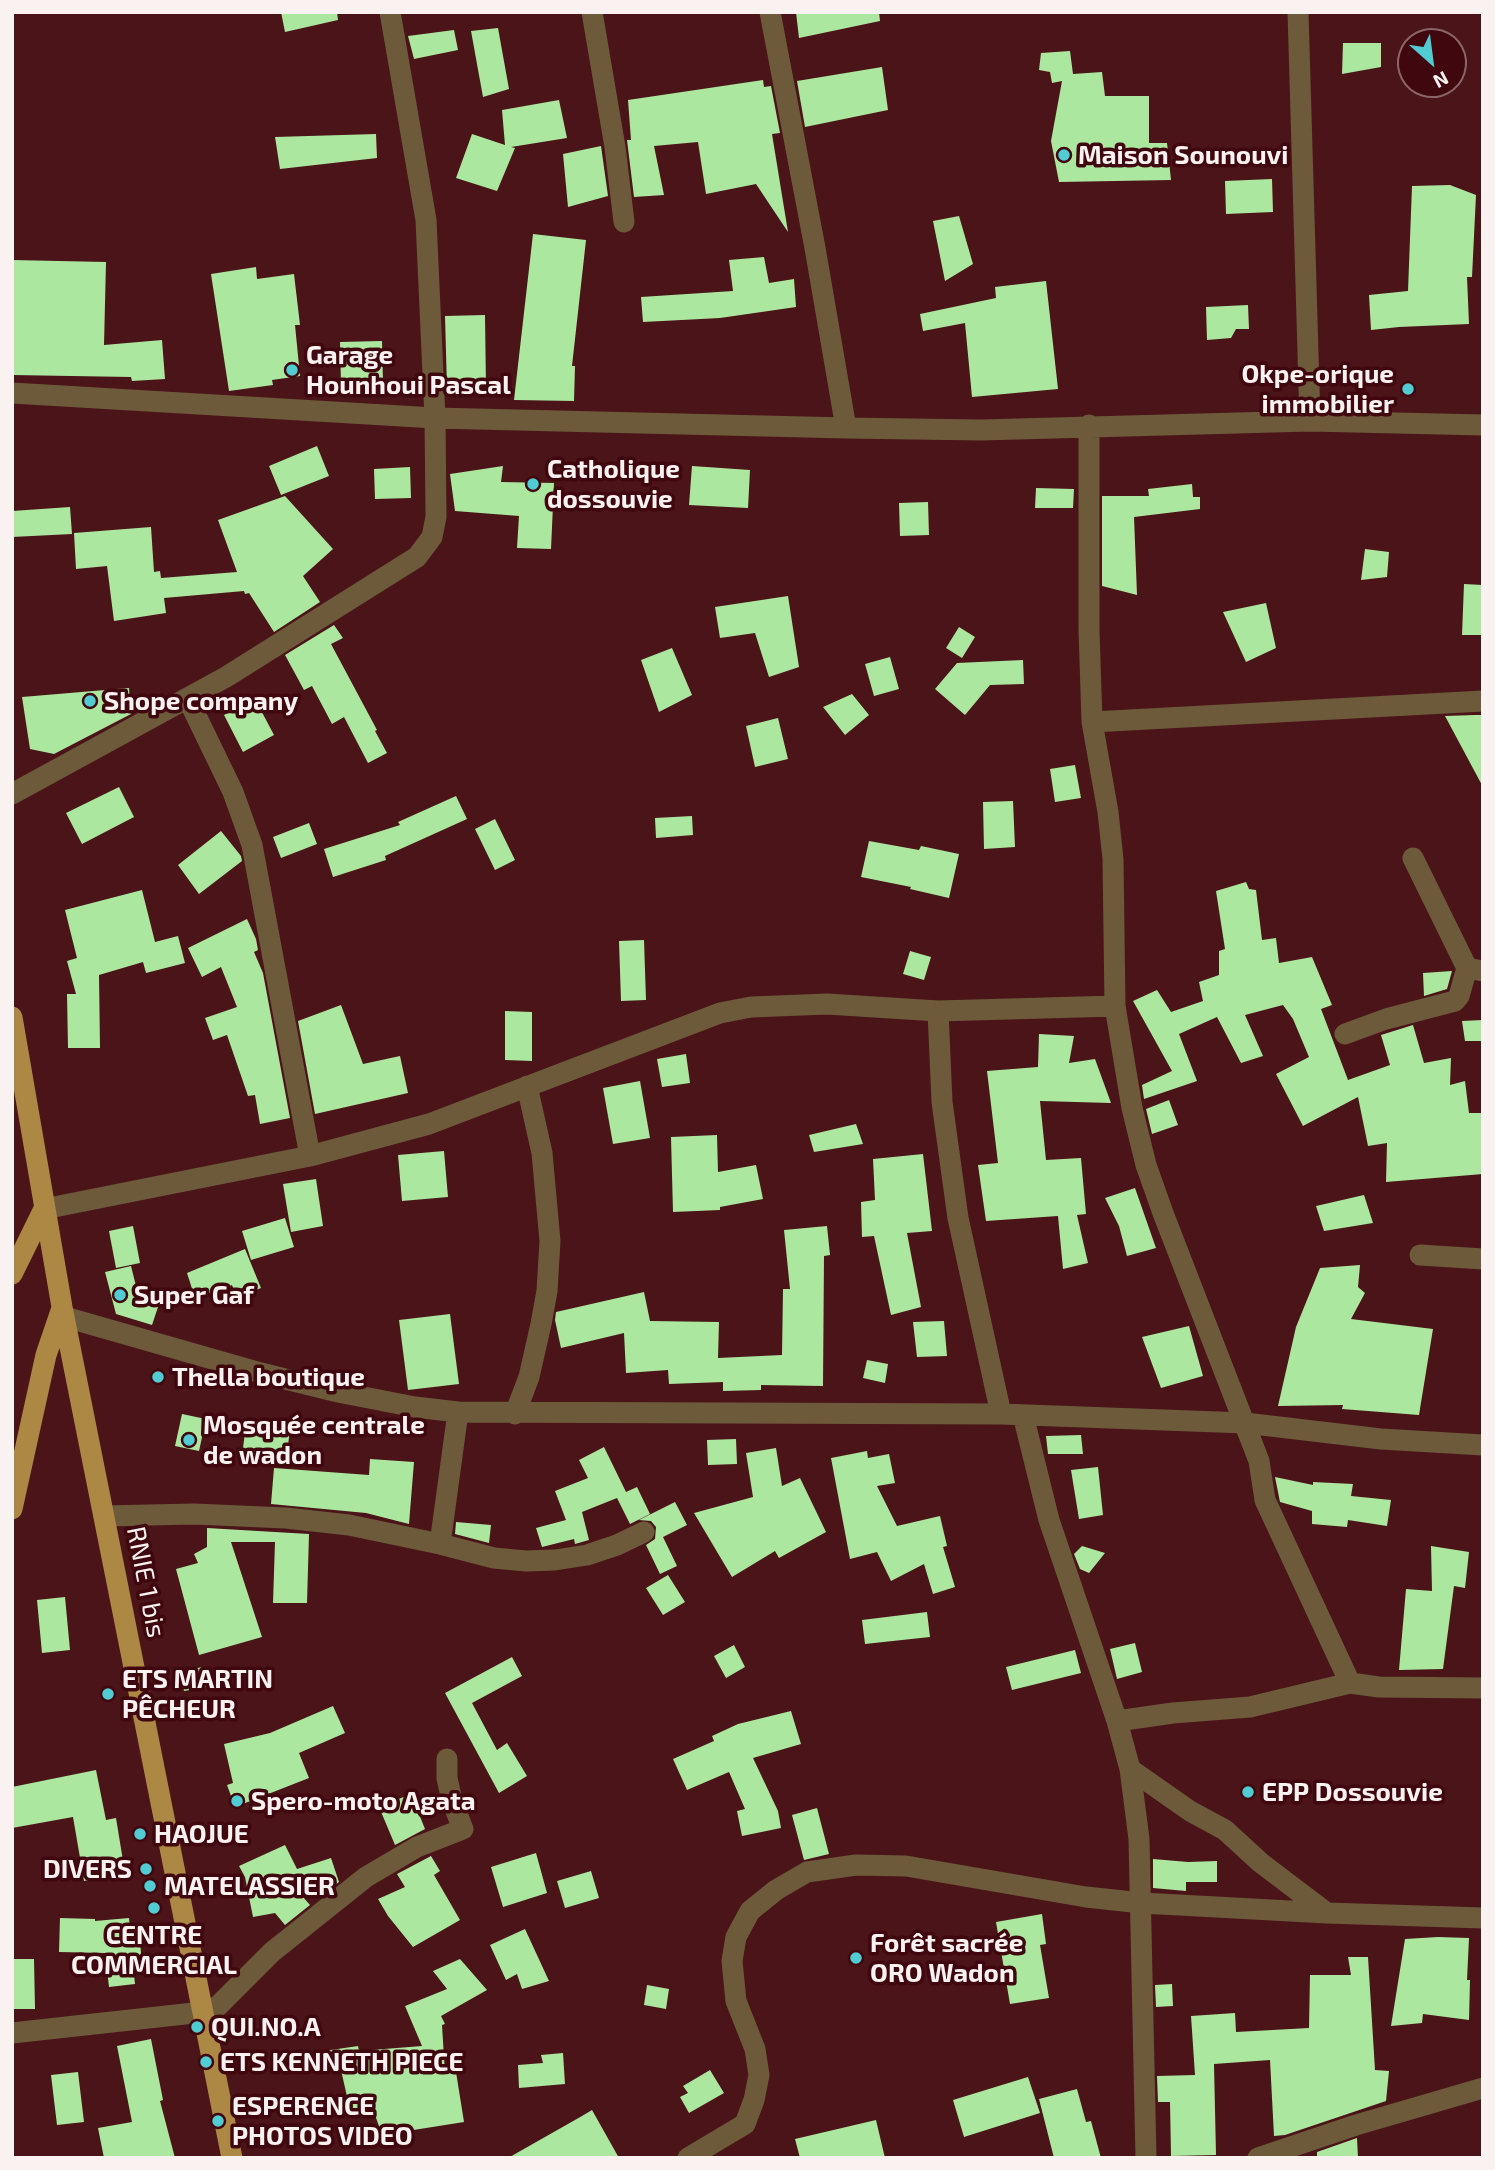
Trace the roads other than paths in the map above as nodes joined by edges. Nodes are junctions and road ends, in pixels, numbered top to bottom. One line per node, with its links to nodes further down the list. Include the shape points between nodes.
1 (390, 12): 7 (street, via 426,220)
2 (592, 12): 5 (street)
3 (770, 12): 11 (street)
4 (1298, 12): 8 (street)
5 (624, 222)
6 (12, 393): 7 (street)
7 (435, 418): 11 (street); 12 (street, via 436,517 427,546 417,557)
8 (1310, 421): 9 (street); 10 (street)
9 (1089, 425): 11 (street); 14 (street)
10 (1483, 425)
11 (846, 428)
12 (188, 699): 15 (street); 23 (street, via 233,792 251,845)
13 (1483, 701): 14 (street)
14 (1092, 722): 18 (street, via 1113,859)
15 (12, 794)
16 (1413, 858): 17 (street)
17 (1475, 970): 21 (street, via 1455,1001)
18 (1115, 1006): 19 (street); 33 (street, via 1146,1165)
19 (938, 1011): 22 (street, via 827,1004 751,1007 720,1013); 31 (street, via 942,1102 956,1206)
20 (12, 1017): 24 (main road, RNIE 1 bis)
21 (1345, 1034)
22 (527, 1086): 23 (street, via 429,1124); 30 (street, via 542,1153 550,1241 541,1324)
23 (310, 1156): 24 (street)
24 (44, 1209): 27 (main road); 28 (main road, RNIE 1 bis)
25 (1420, 1255): 26 (street)
26 (1483, 1259)
27 (12, 1274)
28 (64, 1312): 29 (street, via 261,1373 338,1392); 35 (main road, via 46,1355); 36 (main road, RNIE 1 bis)
29 (458, 1412): 30 (street); 38 (street)
30 (515, 1414): 31 (street)
31 (1001, 1414): 32 (street)
32 (1023, 1415): 33 (street); 41 (street, via 1049,1520)
33 (1245, 1423): 34 (street); 39 (street, via 1259,1461 1265,1500)
34 (1483, 1445)
35 (12, 1509)
36 (104, 1516): 38 (street, via 286,1518 349,1525); 47 (main road, RNIE 1 bis)
37 (644, 1532): 38 (street, via 587,1555 555,1560 494,1558)
38 (440, 1544)
39 (1350, 1684): 40 (street); 41 (street, via 1250,1707)
40 (1483, 1688)
41 (1117, 1721): 43 (street)
42 (447, 1759): 47 (street, via 452,1801 463,1829 417,1847 366,1877 272,1952 218,2006)
43 (1130, 1769): 44 (street); 45 (street, via 1225,1830)
44 (1142, 1903): 45 (street); 52 (street, via 906,1866 856,1865 807,1872 776,1889 750,1911 736,1937 733,1961 736,2001 755,2049 758,2075 754,2100 745,2124); 53 (street)
45 (1326, 1913): 46 (street)
46 (1483, 1918)
47 (204, 2011): 48 (street); 51 (main road, RNIE 1 bis)
48 (12, 2033)
49 (1483, 2088): 50 (street)
50 (1304, 2150): 54 (street)
51 (232, 2158)
52 (688, 2158)
53 (1146, 2158)
54 (1258, 2158)

